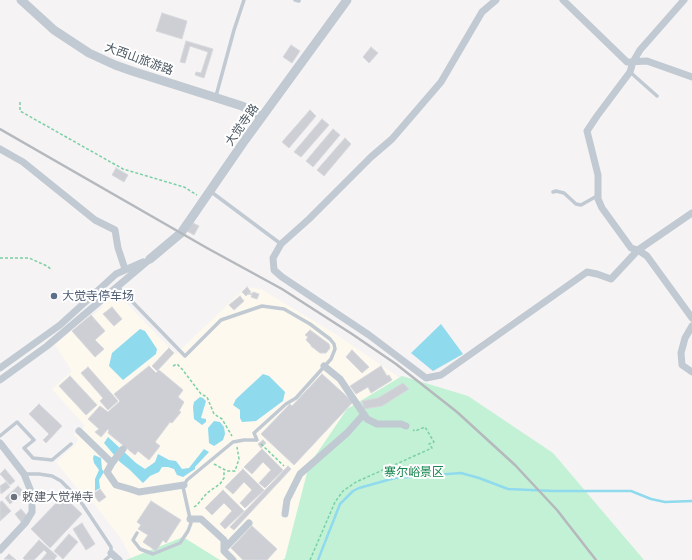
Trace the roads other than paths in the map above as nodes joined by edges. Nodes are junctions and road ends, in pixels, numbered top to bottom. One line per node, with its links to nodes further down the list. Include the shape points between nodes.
1 (21, 0): 11 (street, 大西山旅游路, via 54,30 89,53 115,65)
2 (244, 0): 11 (lane)
3 (347, 0): 12 (street, 大觉寺路)
4 (496, 0): 18 (street, via 482,12 441,82 392,139)
5 (563, 0): 7 (street, via 627,62)
6 (684, 0): 7 (street, via 640,50)
7 (633, 62): 8 (street); 9 (street, via 646,61)
8 (630, 72): 10 (lane); 16 (street, via 587,131 598,175)
9 (692, 77)
10 (657, 96)
11 (216, 97): 12 (street, 大西山旅游路, via 242,106)
12 (262, 117): 14 (street, 大觉寺路)
13 (0, 150): 21 (street, via 23,162 95,220 115,230)
14 (210, 191): 18 (lane); 20 (street, 大觉寺路, via 181,233)
15 (553, 192): 16 (lane, via 564,194 576,204 582,205)
16 (597, 196): 19 (street, via 618,231 631,248)
17 (692, 213): 19 (street)
18 (281, 244): 19 (street, via 273,258 274,270 369,335 426,378 441,375 587,272 610,279)
19 (638, 250): 23 (street, via 647,256)
20 (150, 259): 21 (street, 大觉寺路); 22 (street, 大觉寺路)
21 (125, 270): 26 (street, 大觉寺路, via 116,274 60,324)
22 (118, 287): 25 (lane, via 185,356 221,320 262,306 284,309 330,339 335,349 331,359); 28 (street, 大觉寺路, via 47,346)
23 (692, 318)
24 (692, 326): 27 (street, via 681,352 682,365)
25 (324, 366): 29 (street, via 340,379); 38 (lane, via 296,398 254,433 257,440 235,442 228,446)
26 (0, 368)
27 (692, 372)
28 (0, 380)
29 (364, 414): 30 (street, via 367,419 377,424); 39 (street, via 347,433 300,474 287,500)
30 (406, 426)
31 (79, 431): 36 (street)
32 (0, 436): 34 (lane, via 17,422 34,440 24,448 33,458 52,460)
33 (0, 444): 37 (street)
34 (71, 444)
35 (123, 449): 36 (street)
36 (112, 464): 38 (street, via 107,472 116,485 139,492)
37 (24, 474): 44 (street, via 32,494 32,512); 45 (lane, via 52,476 61,481 83,504 110,547)
38 (184, 485): 40 (lane)
39 (285, 514)
40 (190, 519): 42 (lane, via 188,531 180,543 153,554 140,549 133,540); 43 (street, via 202,519 224,540)
41 (249, 523): 43 (street)
42 (137, 533)
43 (224, 548): 48 (street)
44 (0, 550)
45 (111, 553): 46 (lane); 47 (street)
46 (105, 560)
47 (119, 560)
48 (233, 560)

